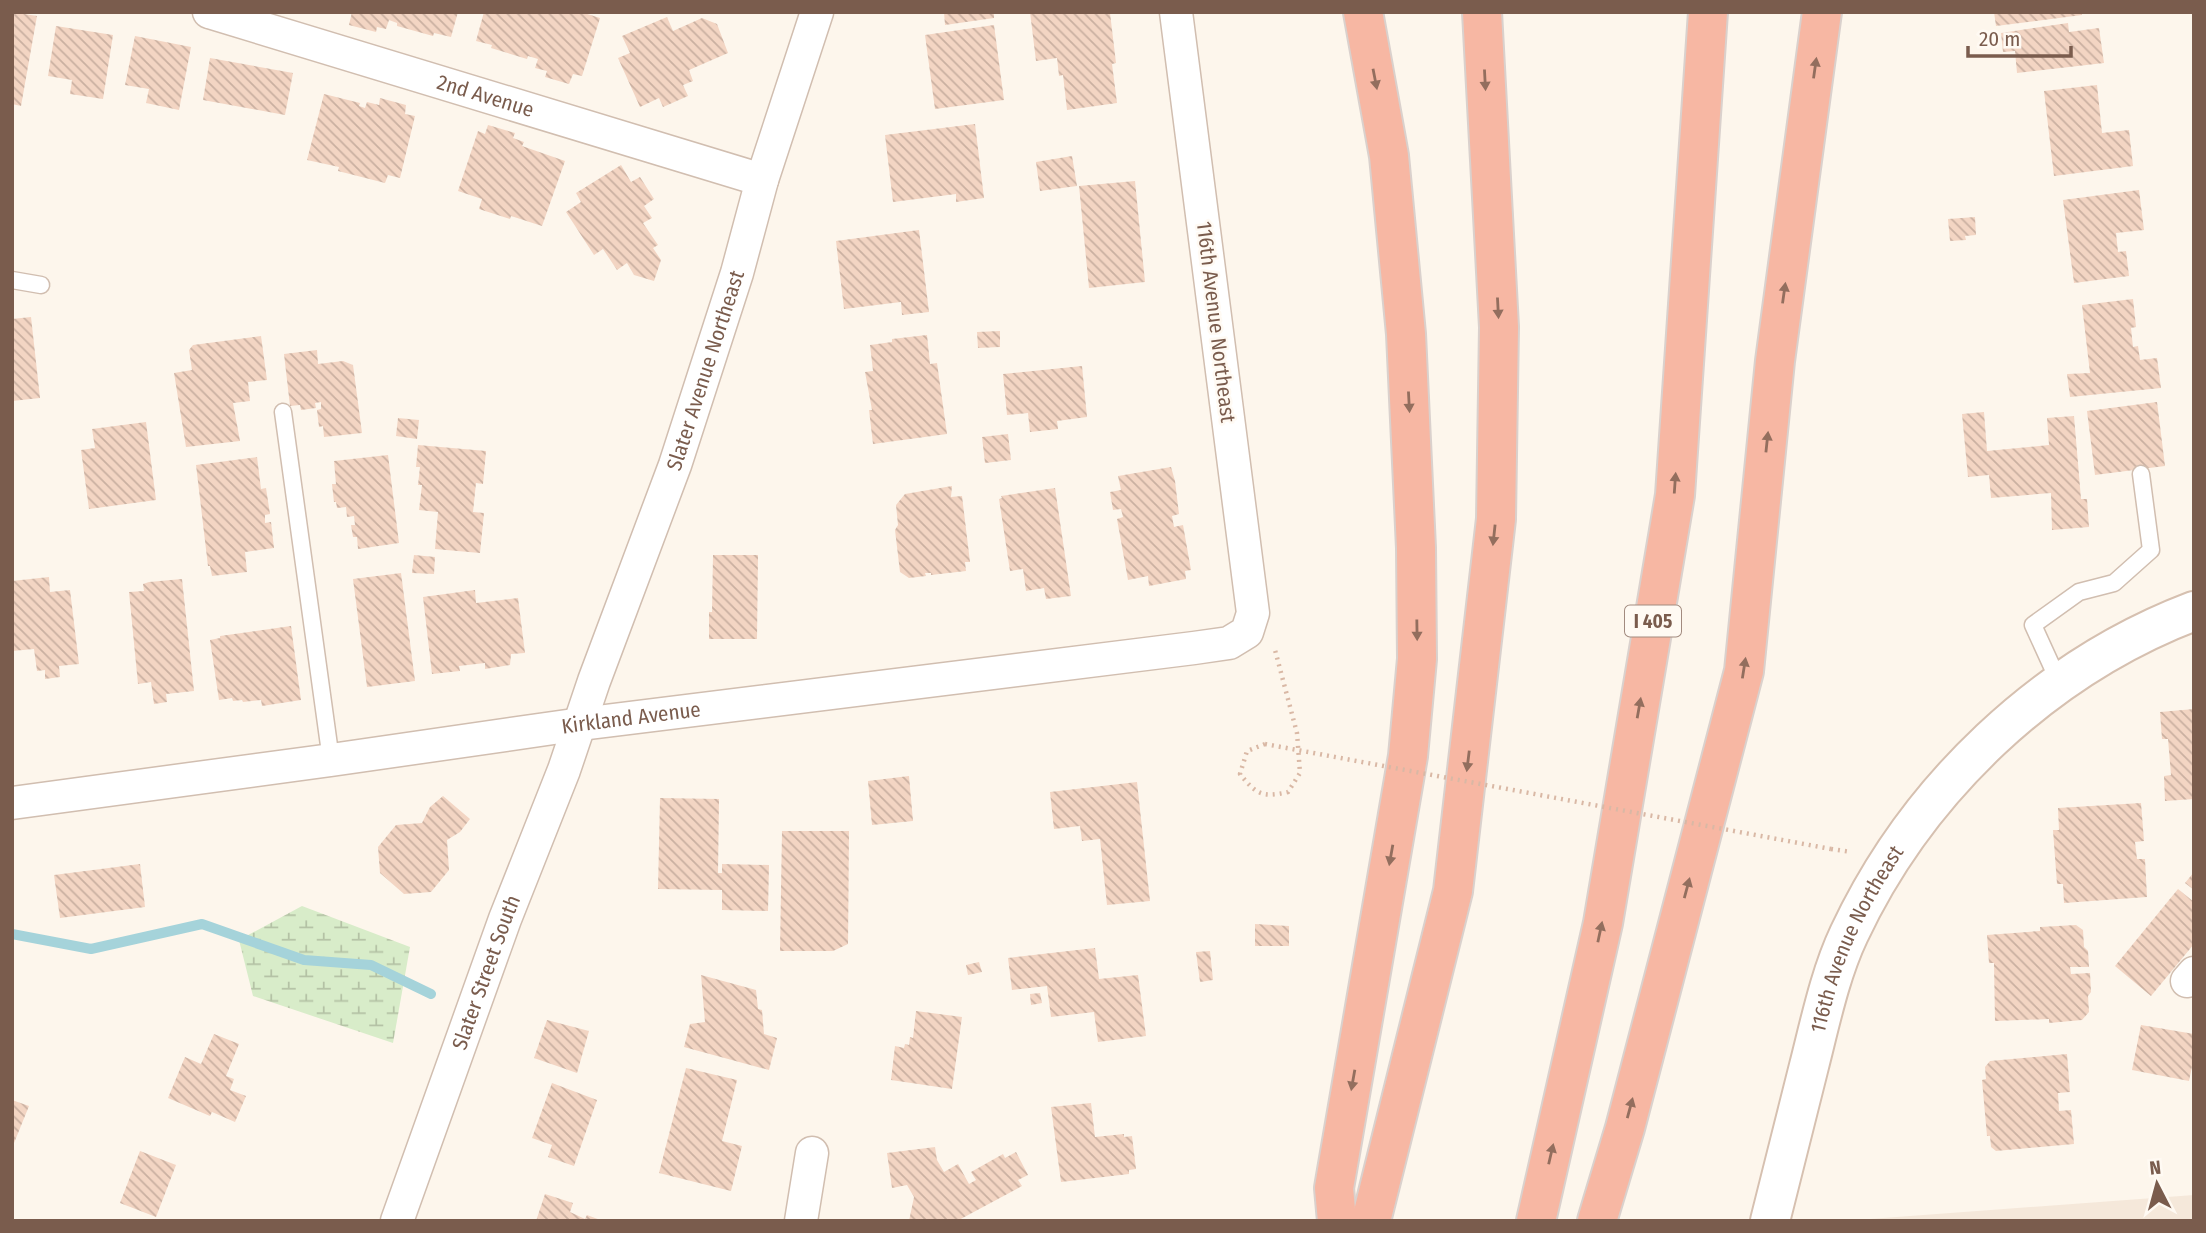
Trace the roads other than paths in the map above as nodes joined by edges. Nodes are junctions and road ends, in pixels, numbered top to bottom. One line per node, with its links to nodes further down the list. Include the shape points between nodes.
1 (209, 12): 8 (street, 2nd Avenue)
2 (817, 12): 8 (street, Slater Avenue Northeast)
3 (1176, 12): 14 (street, 116th Avenue Northeast, via 1253,613)
4 (1363, 12): 22 (highway, one-way to 22, via 1389,156 1406,334 1417,659 1408,756 1334,1188)
5 (1482, 12): 23 (highway, one-way to 23, via 1499,327 1496,519 1453,891)
6 (1708, 12): 24 (highway, I 405, one-way to 6, via 1603,923 1675,495)
7 (1822, 12): 25 (highway, one-way to 7, via 1744,671 1775,361)
8 (762, 180): 16 (street, Slater Avenue Northeast, via 675,465)
9 (12, 280): 10 (lane)
10 (41, 285)
11 (283, 412): 17 (lane)
12 (2141, 474): 15 (lane, via 2151,550 2114,583 2079,592 2033,625)
13 (2194, 611): 15 (street, 116th Avenue Northeast, via 2107,651)
14 (1247, 632): 16 (street, Kirkland Avenue, via 1229,643 1194,648)
15 (2045, 693): 26 (street, 116th Avenue Northeast, via 1972,759 1918,819 1848,935 1825,1003)
16 (581, 724): 17 (street, Kirkland Avenue); 20 (street, Slater Street South, via 505,919)
17 (331, 760): 18 (street, Kirkland Avenue)
18 (12, 803)
19 (812, 1153): 21 (street)
20 (397, 1221)
21 (801, 1221)
22 (1337, 1221)
23 (1371, 1221)
24 (1536, 1221)
25 (1597, 1221)
26 (1770, 1221)

